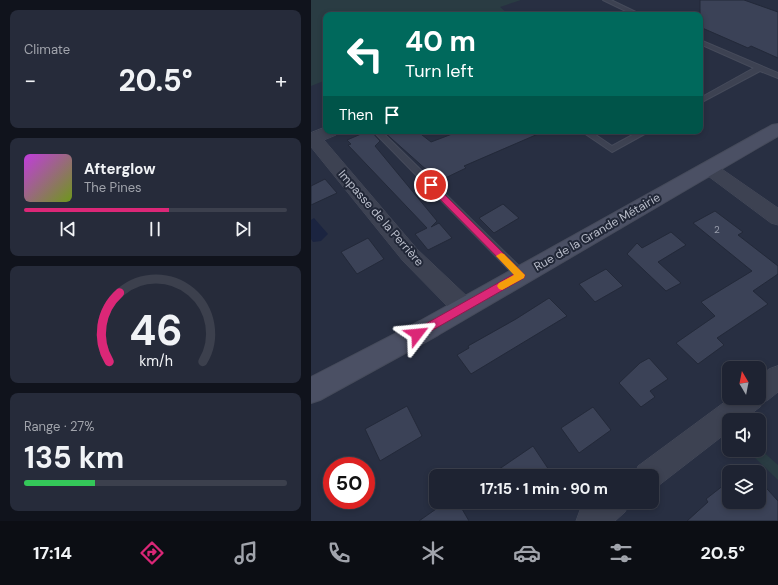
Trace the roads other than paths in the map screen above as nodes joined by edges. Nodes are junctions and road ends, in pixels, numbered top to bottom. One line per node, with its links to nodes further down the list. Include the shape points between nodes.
1 (606, 0): 2 (lane)
2 (632, 12)
3 (703, 43): 4 (lane)
4 (760, 68): 5 (lane); 6 (lane)
5 (778, 76)
6 (703, 99)
7 (778, 130): 12 (main road, Rue de la Grande Métairie)
8 (323, 134): 15 (street, Impasse de la Perrière, via 313,138 410,255)
9 (380, 134): 14 (lane)
10 (589, 134): 11 (lane, via 612,150)
11 (641, 134)
12 (710, 168): 13 (street); 14 (main road, Rue de la Grande Métairie)
13 (778, 218)
14 (521, 275): 15 (main road, Rue de la Grande Métairie)
15 (464, 308): 18 (main road, Rue de la Grande Métairie)
16 (778, 378): 17 (street)
17 (766, 387)
18 (311, 391)
19 (742, 405): 20 (street)
20 (657, 469)
21 (606, 509): 22 (street)
22 (591, 521)

